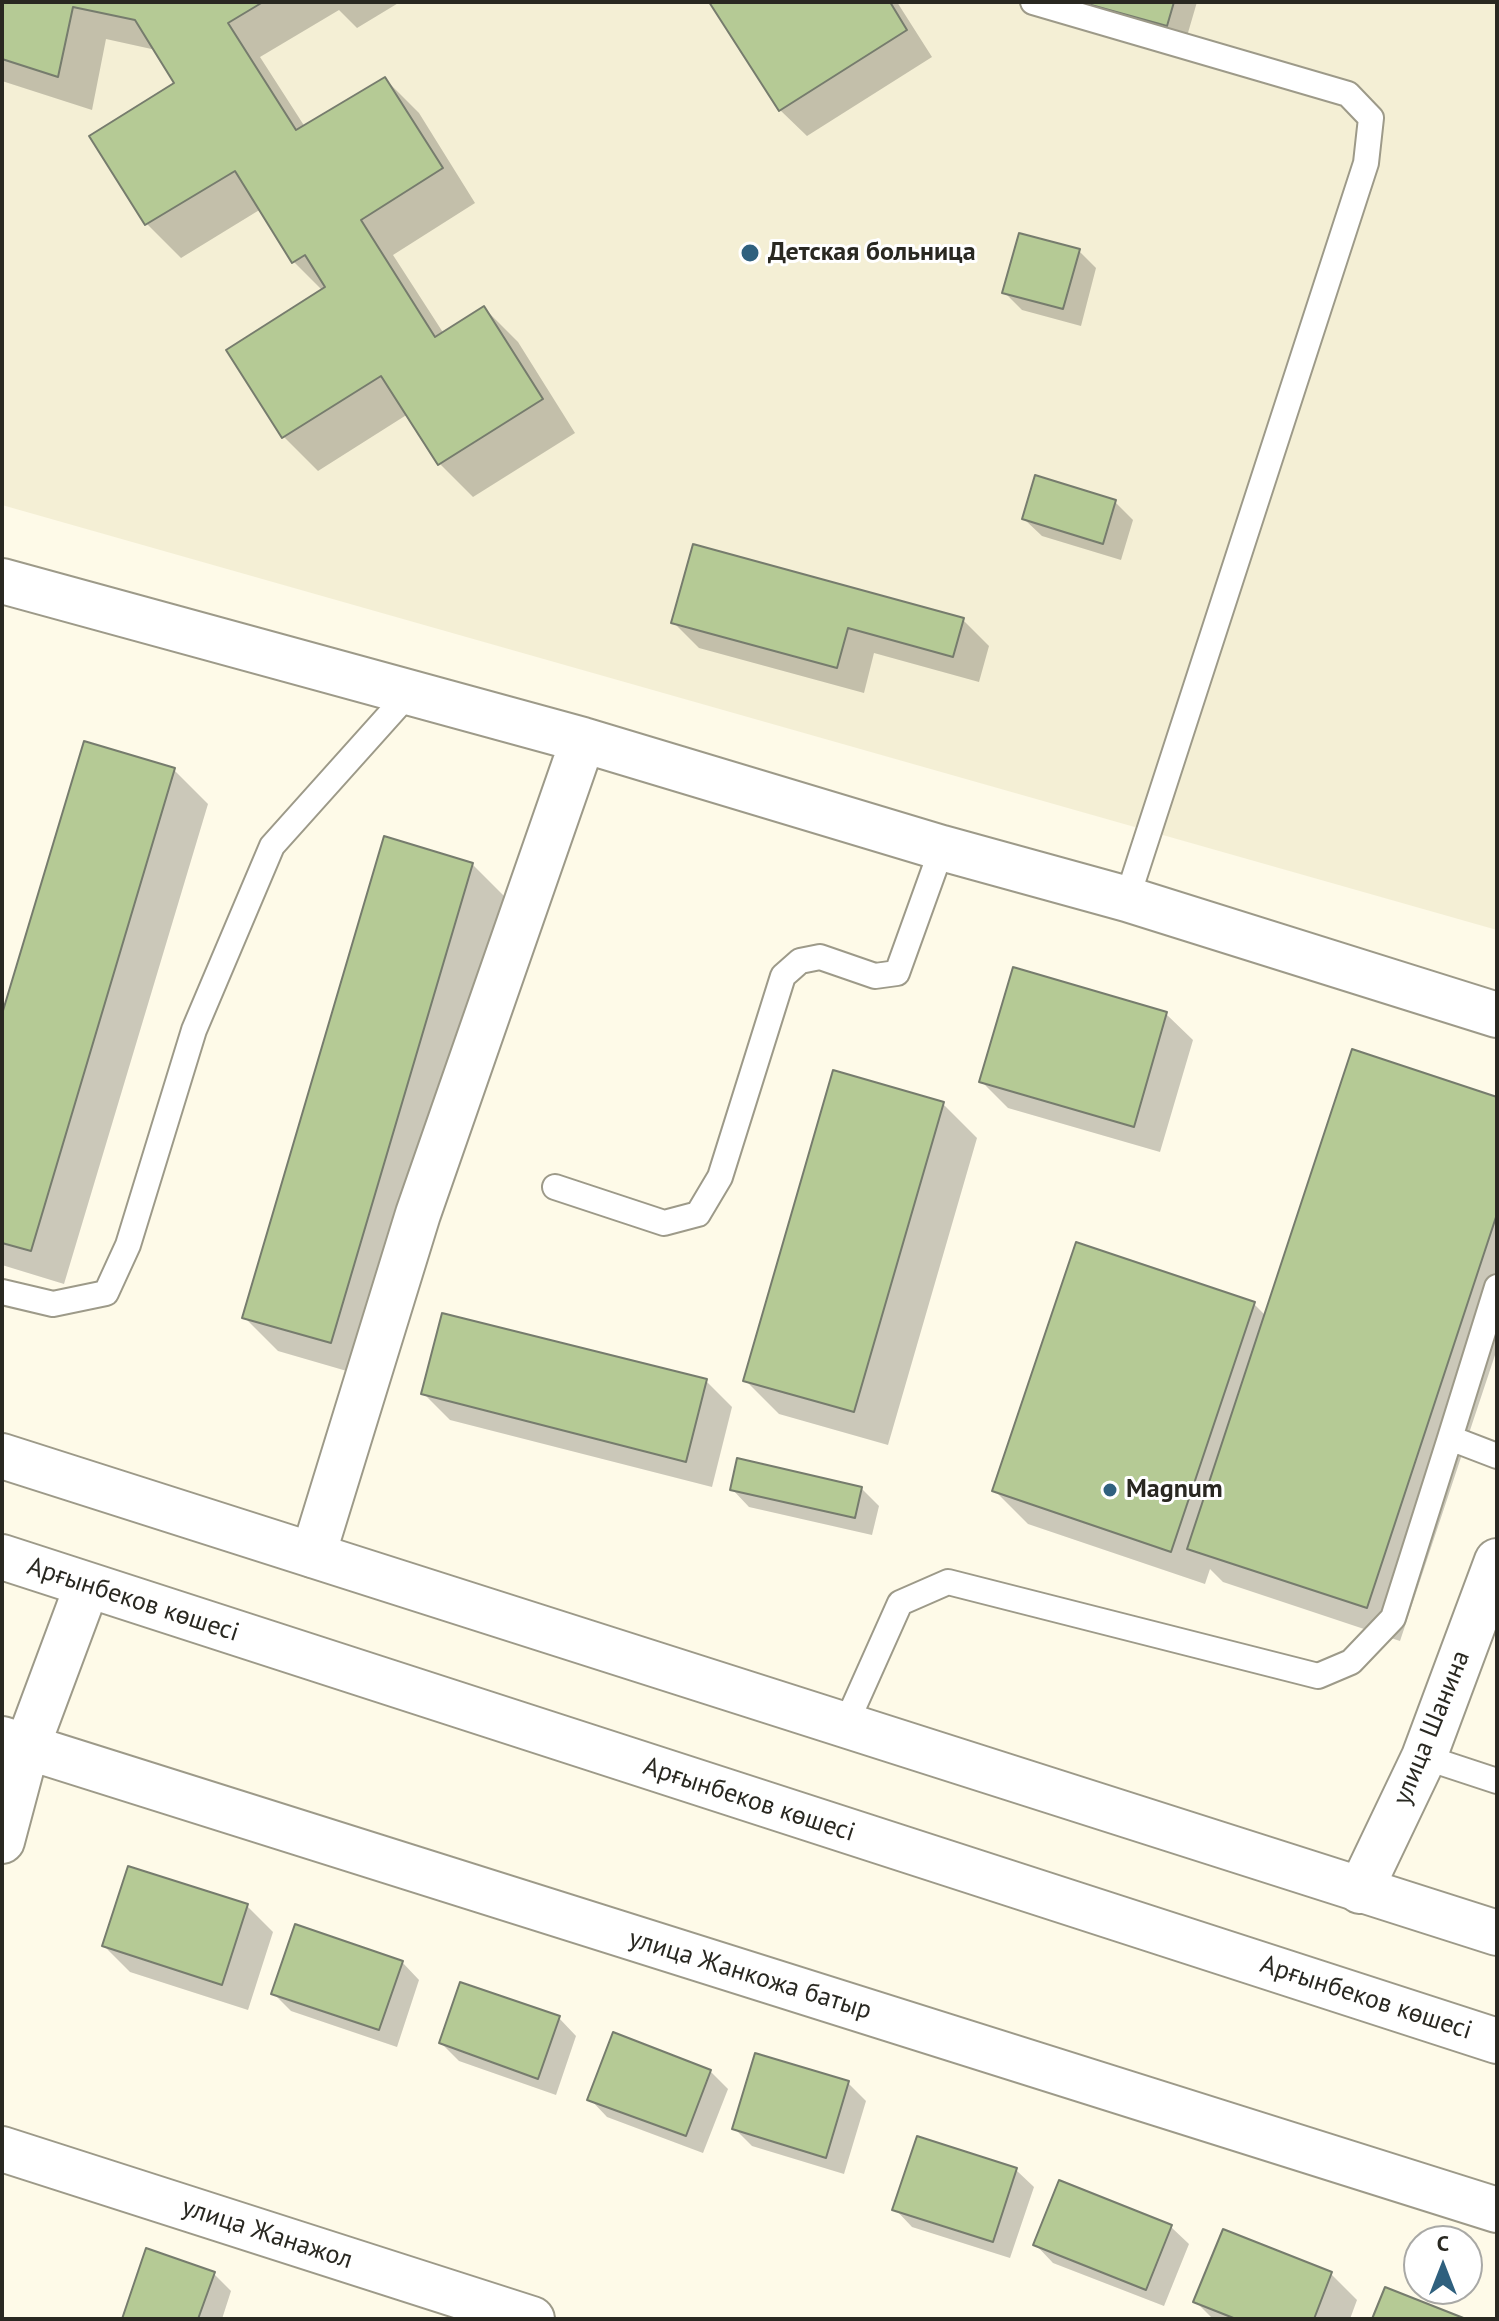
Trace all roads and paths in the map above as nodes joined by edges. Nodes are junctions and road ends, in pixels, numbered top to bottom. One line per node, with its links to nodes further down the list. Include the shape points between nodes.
1 (1033, 2): 6 (lane, via 1348,94 1371,118 1366,163)
2 (2, 581): 3 (street)
3 (410, 692): 4 (street); 10 (lane, via 272,846 194,1030 128,1245 106,1293 53,1304)
4 (583, 740): 5 (street); 14 (street, via 418,1214)
5 (942, 848): 6 (street); 8 (lane, via 897,973 875,976 820,957 800,961 783,976 720,1177 698,1214 664,1223)
6 (1127, 899): 7 (street)
7 (1497, 1015)
8 (555, 1187)
9 (1497, 1287): 11 (lane)
10 (2, 1292)
11 (1450, 1438): 13 (lane); 18 (lane, via 1393,1618 1351,1662 1318,1676 948,1582 900,1603)
12 (2, 1456): 14 (street)
13 (1497, 1456)
14 (313, 1555): 18 (street)
15 (2, 1557): 17 (street, Арғынбеков көшесі)
16 (1497, 1561): 20 (street, улица Шанина)
17 (87, 1586): 19 (street); 25 (street, Арғынбеков көшесі)
18 (845, 1726): 23 (street)
19 (15, 1743): 22 (street); 27 (street, улица Жанкожа батыр)
20 (1424, 1757): 21 (lane); 23 (street, улица Шанина)
21 (1497, 1781)
22 (2, 1841)
23 (1360, 1891): 24 (street)
24 (1497, 1933)
25 (1497, 2041)
26 (2, 2149): 28 (street, улица Жанажол)
27 (1497, 2210)
28 (507, 2315)

